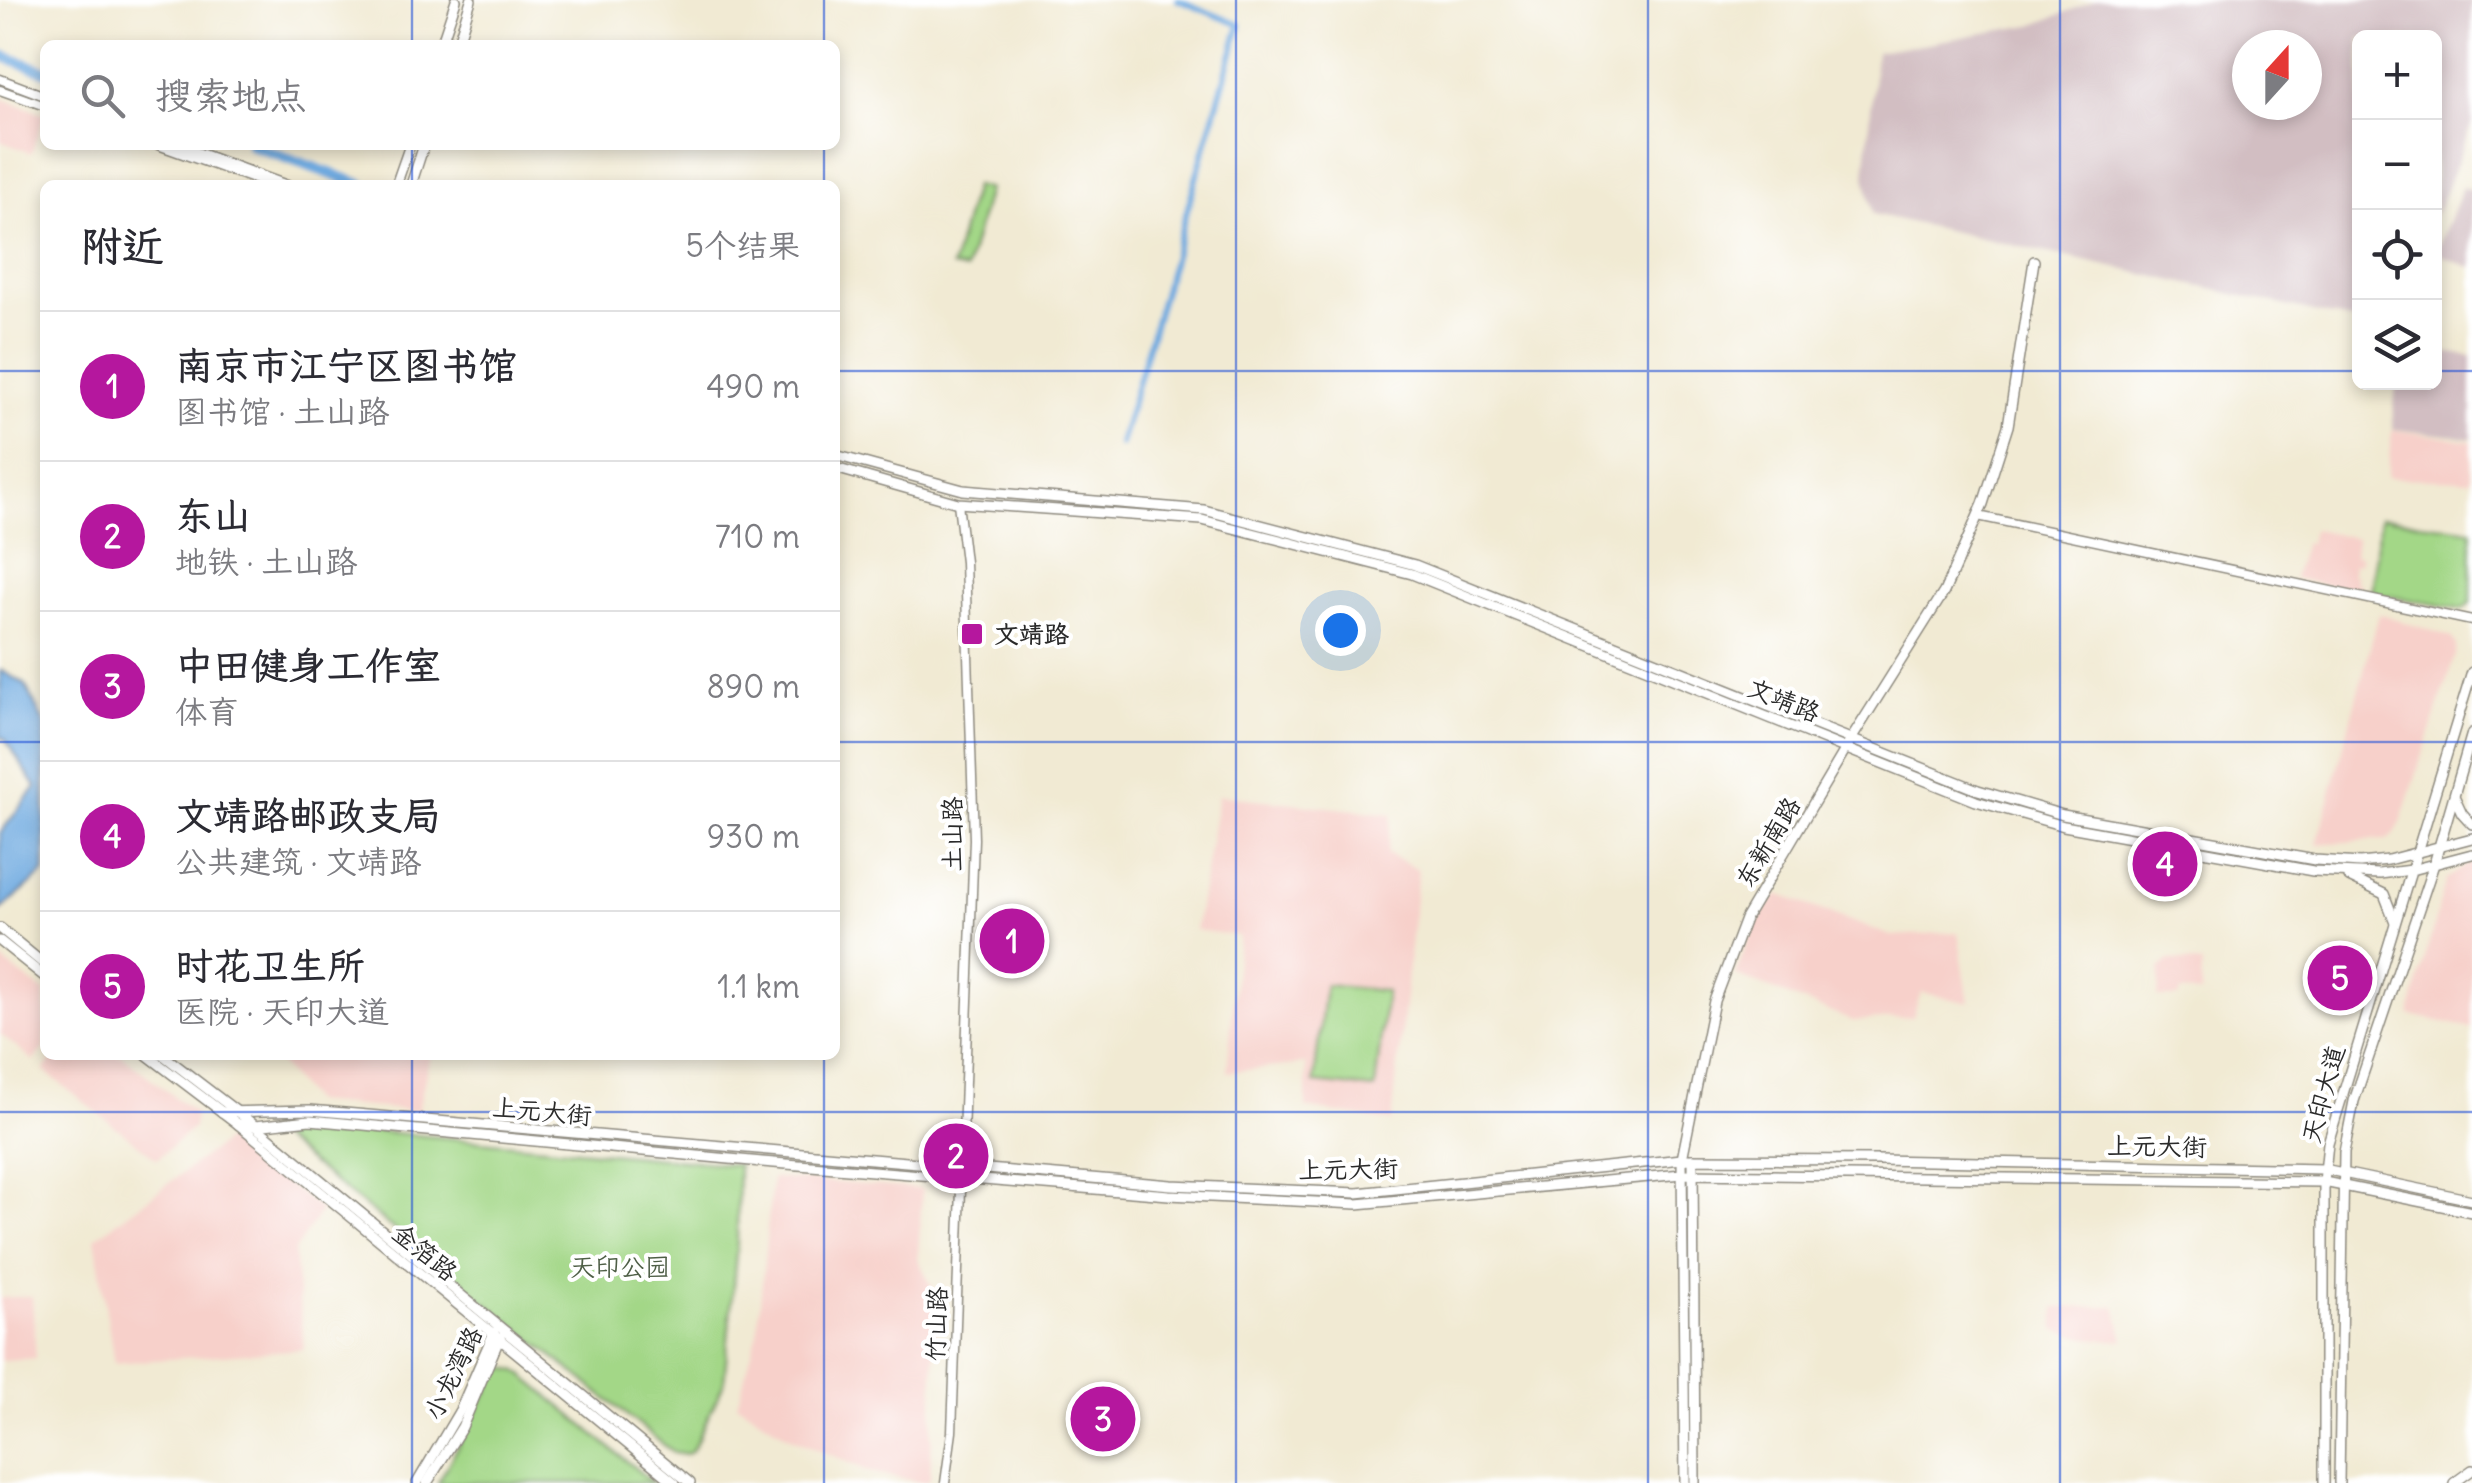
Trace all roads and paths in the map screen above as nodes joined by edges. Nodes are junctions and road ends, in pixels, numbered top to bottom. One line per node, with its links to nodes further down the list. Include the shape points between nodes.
1 (456, 0): 3 (main road)
2 (471, 0): 4 (main road)
3 (444, 40)
4 (459, 40)
5 (0, 80): 7 (street)
6 (0, 90): 8 (street)
7 (40, 94)
8 (40, 104)
9 (172, 150): 13 (street)
10 (192, 150): 14 (street)
11 (408, 150): 15 (main road)
12 (422, 150): 16 (main road)
13 (256, 180)
14 (273, 180)
15 (398, 180)
16 (412, 180)
17 (2034, 262): 21 (main road, 东新南路, via 2008,426)
18 (840, 456): 25 (main road, 文靖路, via 963,490 1204,510 1414,566)
19 (840, 469): 20 (main road, 文靖路)
20 (958, 504): 25 (main road, 文靖路, via 1202,520 1412,574); 47 (street, 土山路, via 974,840)
21 (1978, 516): 22 (street); 25 (main road, 东新南路, via 1944,592)
22 (2472, 621)
23 (2472, 672): 30 (main road, 天印大道)
24 (2472, 733): 26 (main road, 天印大道)
25 (1851, 743): 30 (main road, 文靖路, via 2063,814 2316,860 2360,862); 34 (main road, 文靖路, via 1976,800 2048,822); 46 (main road, 东新南路, via 1745,919 1714,1000)
26 (2454, 793): 27 (main road); 29 (main road, 天印大道)
27 (2472, 824)
28 (2472, 838): 29 (main road, 文靖路)
29 (2439, 846): 30 (main road, 文靖路); 32 (main road, 天印大道)
30 (2416, 853): 33 (main road, 天印大道)
31 (2472, 854): 32 (main road, 文靖路)
32 (2434, 864): 33 (main road, 文靖路); 49 (main road, 天印大道, via 2354,1102)
33 (2412, 870): 34 (main road, 文靖路); 35 (main road, 天印大道)
34 (2337, 873): 35 (main road, via 2384,894)
35 (2396, 924): 48 (main road, 天印大道)
36 (0, 928): 37 (main road)
37 (5, 942): 38 (main road); 39 (main road)
38 (40, 962)
39 (40, 973)
40 (154, 1060): 42 (main road, 金箔路)
41 (170, 1060): 43 (main road, 金箔路)
42 (222, 1112): 43 (main road, 上元大街); 44 (main road, 金箔路)
43 (238, 1112): 45 (main road, 金箔路); 47 (main road, 上元大街, via 310,1110)
44 (238, 1124): 45 (main road, 上元大街); 56 (main road, 金箔路)
45 (255, 1126): 51 (main road, 上元大街, via 310,1120); 56 (main road, 金箔路)
46 (1688, 1159): 47 (main road, 上元大街, via 1357,1193); 48 (main road, 上元大街); 50 (main road, 东新南路)
47 (960, 1166): 51 (street, 竹山路)
48 (2324, 1169): 49 (main road, 上元大街); 52 (main road, 天印大道)
49 (2342, 1171): 53 (main road, 天印大道); 54 (main road, 上元大街)
50 (1688, 1174): 51 (main road, 上元大街, via 1357,1204); 52 (main road, 上元大街); 63 (main road, 东新南路); 64 (main road, 东新南路)
51 (960, 1178): 62 (street, 竹山路)
52 (2324, 1182): 53 (main road, 上元大街); 65 (main road, 天印大道)
53 (2341, 1184): 55 (main road, 上元大街); 66 (main road, 天印大道)
54 (2472, 1200)
55 (2472, 1212)
56 (497, 1333): 58 (main road, 小龙湾路); 59 (main road, 小龙湾路, via 462,1427); 60 (main road, 金箔路); 61 (main road, 金箔路)
57 (2472, 1470): 67 (main road)
58 (417, 1483)
59 (427, 1483)
60 (675, 1483)
61 (690, 1483)
62 (945, 1483)
63 (1685, 1483)
64 (1695, 1483)
65 (2324, 1483)
66 (2339, 1483)
67 (2454, 1483)

